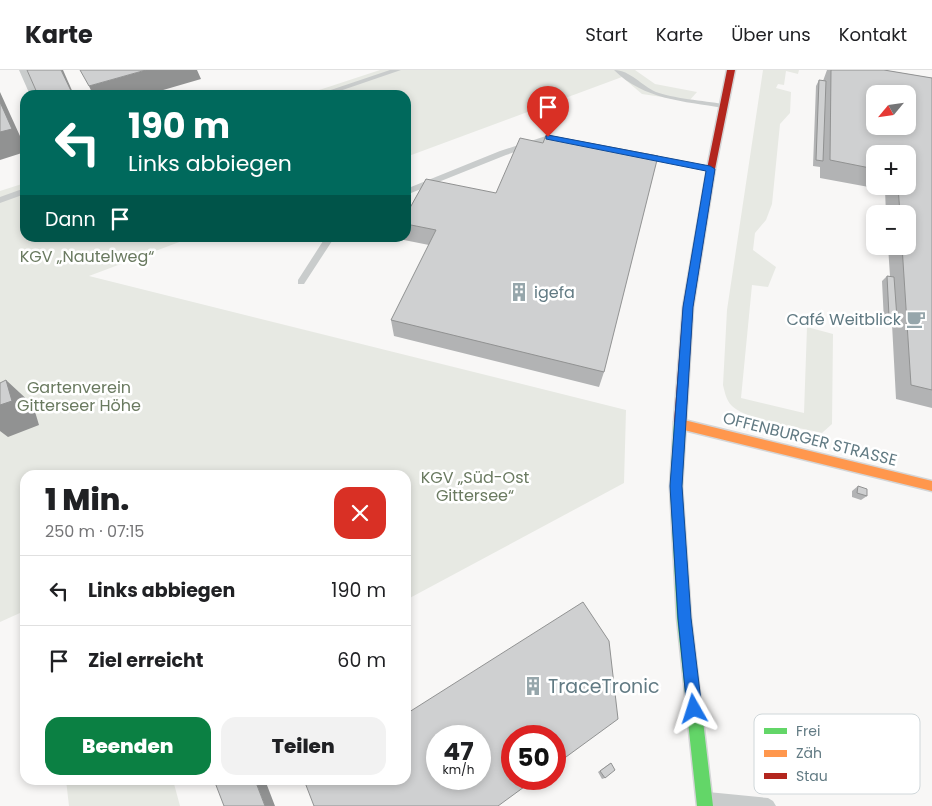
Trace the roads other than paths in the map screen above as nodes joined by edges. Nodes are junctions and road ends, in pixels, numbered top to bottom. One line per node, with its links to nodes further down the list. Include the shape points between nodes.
1 (23, 70): 5 (lane)
2 (397, 70): 6 (lane)
3 (618, 70): 7 (lane, via 656,94)
4 (731, 70): 7 (main road)
5 (32, 90)
6 (335, 90)
7 (723, 106): 10 (main road)
8 (567, 141): 11 (lane, via 548,137)
9 (631, 153): 10 (lane)
10 (710, 169): 16 (main road, via 688,307)
11 (411, 190)
12 (20, 193): 13 (lane)
13 (0, 200)
14 (326, 242): 15 (lane)
15 (301, 282)
16 (680, 424): 17 (main road, OFFENBURGER STRASSE); 18 (main road, via 676,486 684,609)
17 (932, 486)
18 (705, 803): 19 (lane)
19 (768, 806)

